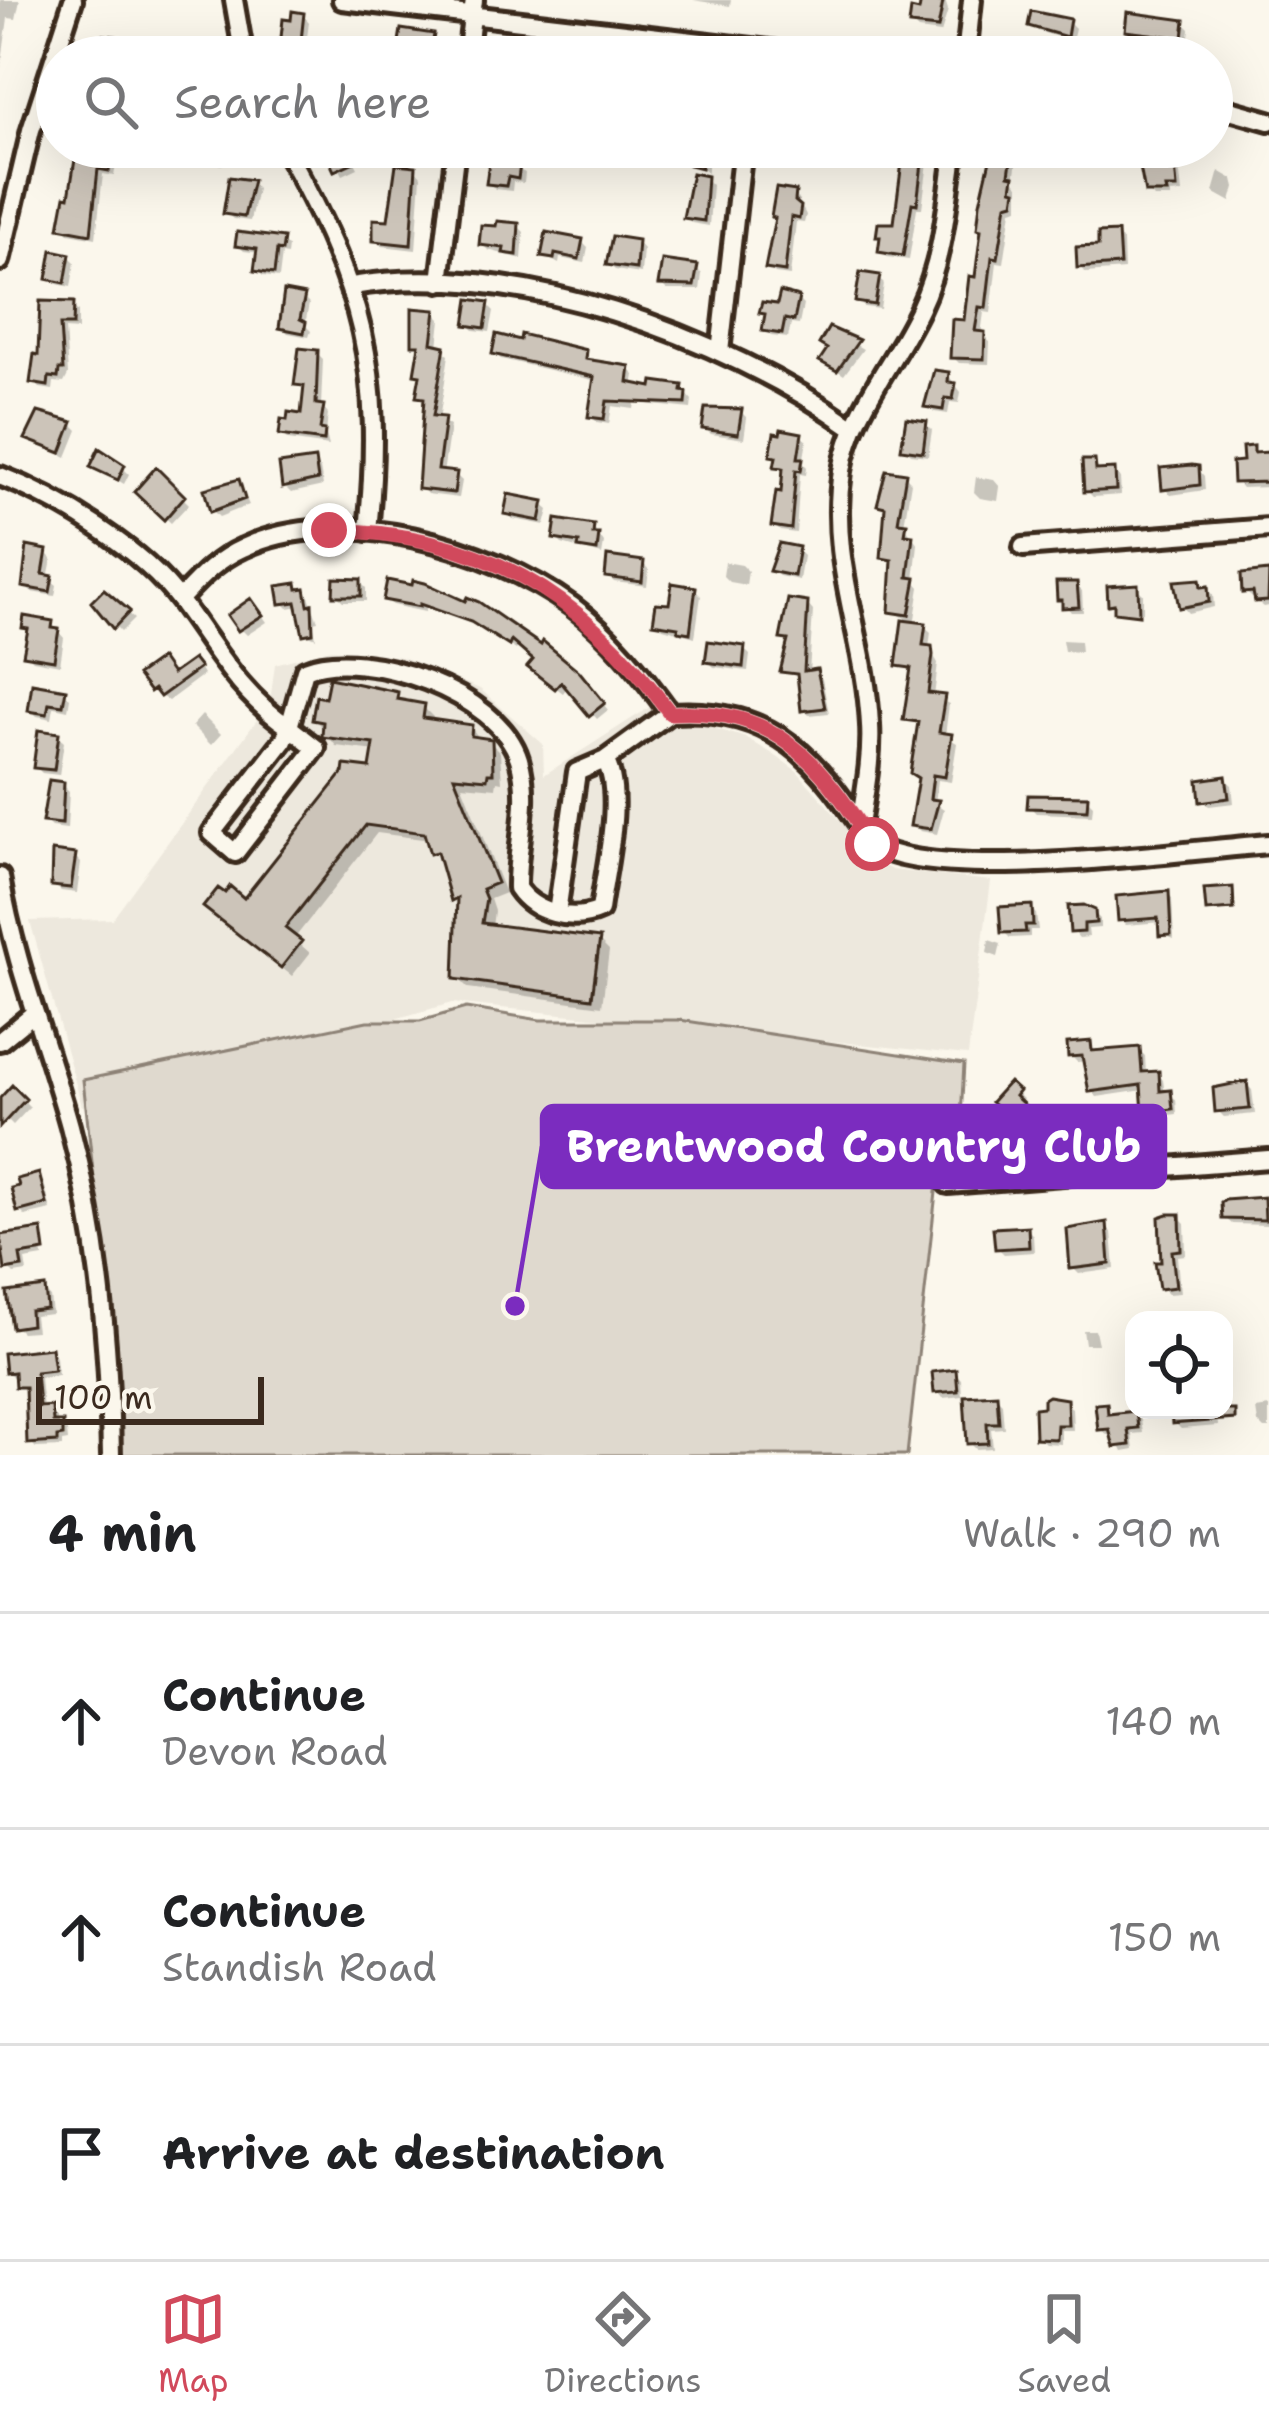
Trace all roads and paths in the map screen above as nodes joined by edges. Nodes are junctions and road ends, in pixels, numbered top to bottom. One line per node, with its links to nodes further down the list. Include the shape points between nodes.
1 (73, 0): 6 (street)
2 (234, 0): 7 (street)
3 (342, 0): 5 (street)
4 (972, 0): 9 (street)
5 (473, 8): 8 (street)
6 (61, 36)
7 (240, 36)
8 (652, 36)
9 (968, 36)
10 (1233, 111): 12 (street)
11 (36, 115): 17 (street)
12 (1269, 121)
13 (295, 168): 19 (street)
14 (454, 168): 18 (street)
15 (741, 168): 20 (street)
16 (952, 168): 21 (street, via 938,263)
17 (0, 261)
18 (440, 282): 19 (street); 20 (street, via 586,305)
19 (352, 286): 24 (street, via 374,415)
20 (721, 352): 21 (street)
21 (852, 427): 30 (street, via 838,527 871,727)
22 (0, 476): 26 (street, via 97,526)
23 (1269, 528): 25 (street)
24 (368, 531): 26 (street, via 246,546 215,563); 27 (street, via 485,557 574,607)
25 (1023, 547)
26 (180, 599): 28 (street, via 262,709)
27 (670, 713): 29 (street); 30 (street, via 724,713 778,734 804,752)
28 (289, 727): 28 (street, via 212,833 235,853 316,748); 33 (street, via 305,670 316,665 429,680 495,719 518,756 524,792 517,888 525,901)
29 (605, 760): 33 (street, via 577,772); 33 (street, via 614,794 600,910)
30 (860, 825): 31 (street, via 886,854 987,865)
31 (1269, 844)
32 (1, 887): 34 (street)
33 (557, 913)
34 (33, 1013): 35 (street); 38 (street, via 70,1127 96,1251)
35 (0, 1041)
36 (1269, 1159): 37 (street)
37 (948, 1184)
38 (111, 1455)

